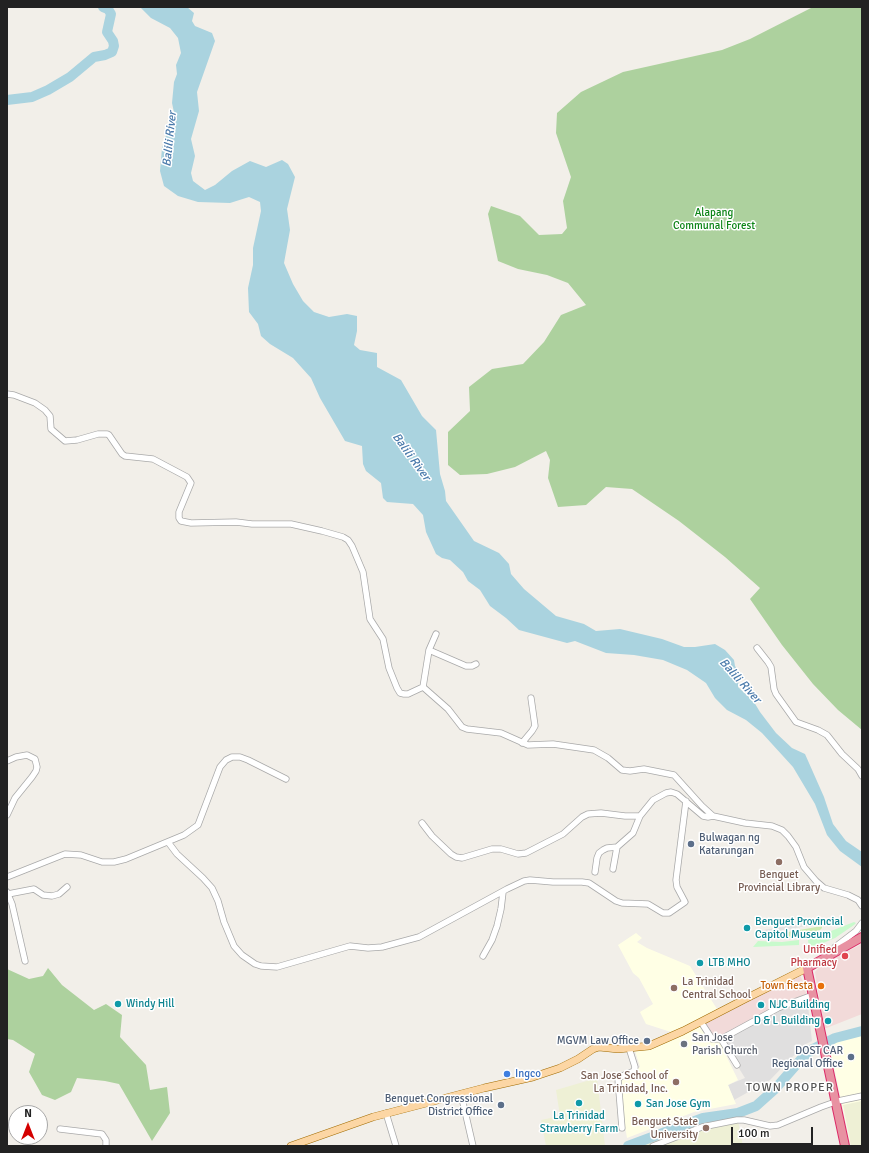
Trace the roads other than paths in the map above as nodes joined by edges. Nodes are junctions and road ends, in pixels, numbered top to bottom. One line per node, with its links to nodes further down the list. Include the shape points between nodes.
1 (7, 394): 6 (street, via 35,403 45,410 50,416 51,429 65,441 106,434 125,456 153,459 187,477 191,483 179,512 181,521 291,524 348,540 363,572 370,619 383,639 389,668 397,688 400,692 408,694)
2 (436, 634): 4 (street)
3 (757, 648): 10 (street, via 768,662 776,694 796,722 827,735)
4 (429, 650): 5 (street, via 466,666); 6 (street)
5 (476, 664)
6 (423, 687): 8 (street, via 448,709 462,727 474,731 501,733)
7 (531, 698): 8 (street, via 535,726)
8 (522, 744): 15 (street, via 553,744 589,749 599,752 622,770 639,768 674,775)
9 (7, 761): 13 (street, via 27,755 35,759 37,767 14,798)
10 (862, 776)
11 (286, 779): 17 (street, via 240,757 226,760 220,766 198,825)
12 (686, 801): 14 (street, via 677,794 666,793 653,800); 15 (street, via 703,816); 23 (street, via 676,880 685,902 672,912 666,914 648,904 622,903 594,884 582,882 530,880)
13 (7, 815)
14 (640, 816): 16 (street, via 595,812 582,817 563,834 526,853 492,849 462,858 451,854); 18 (street, via 633,833)
15 (713, 816): 25 (street, via 782,830 796,847 804,867 816,882 824,888 858,900)
16 (422, 824)
17 (168, 842): 21 (street, via 114,862 65,854); 23 (street, via 212,888 234,946 249,960 265,967 277,968 350,946 368,948 419,937)
18 (617, 847): 19 (street); 20 (street, via 607,848 599,853)
19 (613, 869)
20 (596, 872)
21 (7, 877)
22 (67, 887): 24 (street, via 52,896 32,889)
23 (503, 892): 29 (street, via 497,926)
24 (8, 893): 30 (street)
25 (862, 906)
26 (862, 923): 28 (street, via 835,947)
27 (862, 937): 28 (highway)
28 (830, 955): 31 (highway)
29 (483, 956)
30 (25, 961)
31 (807, 968): 32 (highway); 33 (main road)
32 (813, 995): 34 (street, via 778,1008); 39 (highway)
33 (701, 1022): 34 (street, via 712,1039); 35 (main road, via 649,1046)
34 (721, 1039): 36 (street)
35 (629, 1048): 37 (main road, via 599,1047 560,1068); 41 (street, via 634,1071 618,1079)
36 (736, 1065)
37 (461, 1094): 40 (main road); 47 (street)
38 (862, 1096): 39 (street)
39 (836, 1102): 48 (street, via 778,1125 736,1120 702,1127); 49 (highway)
40 (386, 1113): 43 (main road); 46 (street)
41 (622, 1128)
42 (60, 1129): 44 (street, via 102,1134)
43 (300, 1144): 45 (main road)
44 (106, 1146)
45 (291, 1146)
46 (396, 1146)
47 (473, 1146)
48 (653, 1146)
49 (845, 1146)

